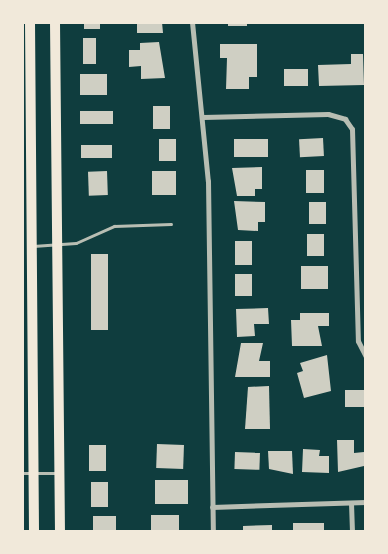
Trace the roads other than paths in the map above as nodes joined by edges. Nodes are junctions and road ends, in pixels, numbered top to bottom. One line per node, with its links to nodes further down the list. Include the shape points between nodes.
1 (30, 22): 6 (main road)
2 (55, 22): 7 (main road)
3 (192, 22): 4 (street, via 193,59)
4 (203, 117): 8 (street, via 328,114 345,119 352,129 358,341); 13 (street, via 208,180)
5 (171, 224): 7 (lane, via 114,226 76,243)
6 (31, 246): 7 (lane); 9 (main road)
7 (56, 246): 10 (main road)
8 (366, 357)
9 (28, 473): 10 (lane); 14 (main road)
10 (58, 473): 15 (main road)
11 (366, 502): 12 (street)
12 (352, 503): 13 (street); 17 (street)
13 (212, 507): 16 (street)
14 (34, 532)
15 (60, 532)
16 (213, 532)
17 (352, 532)

